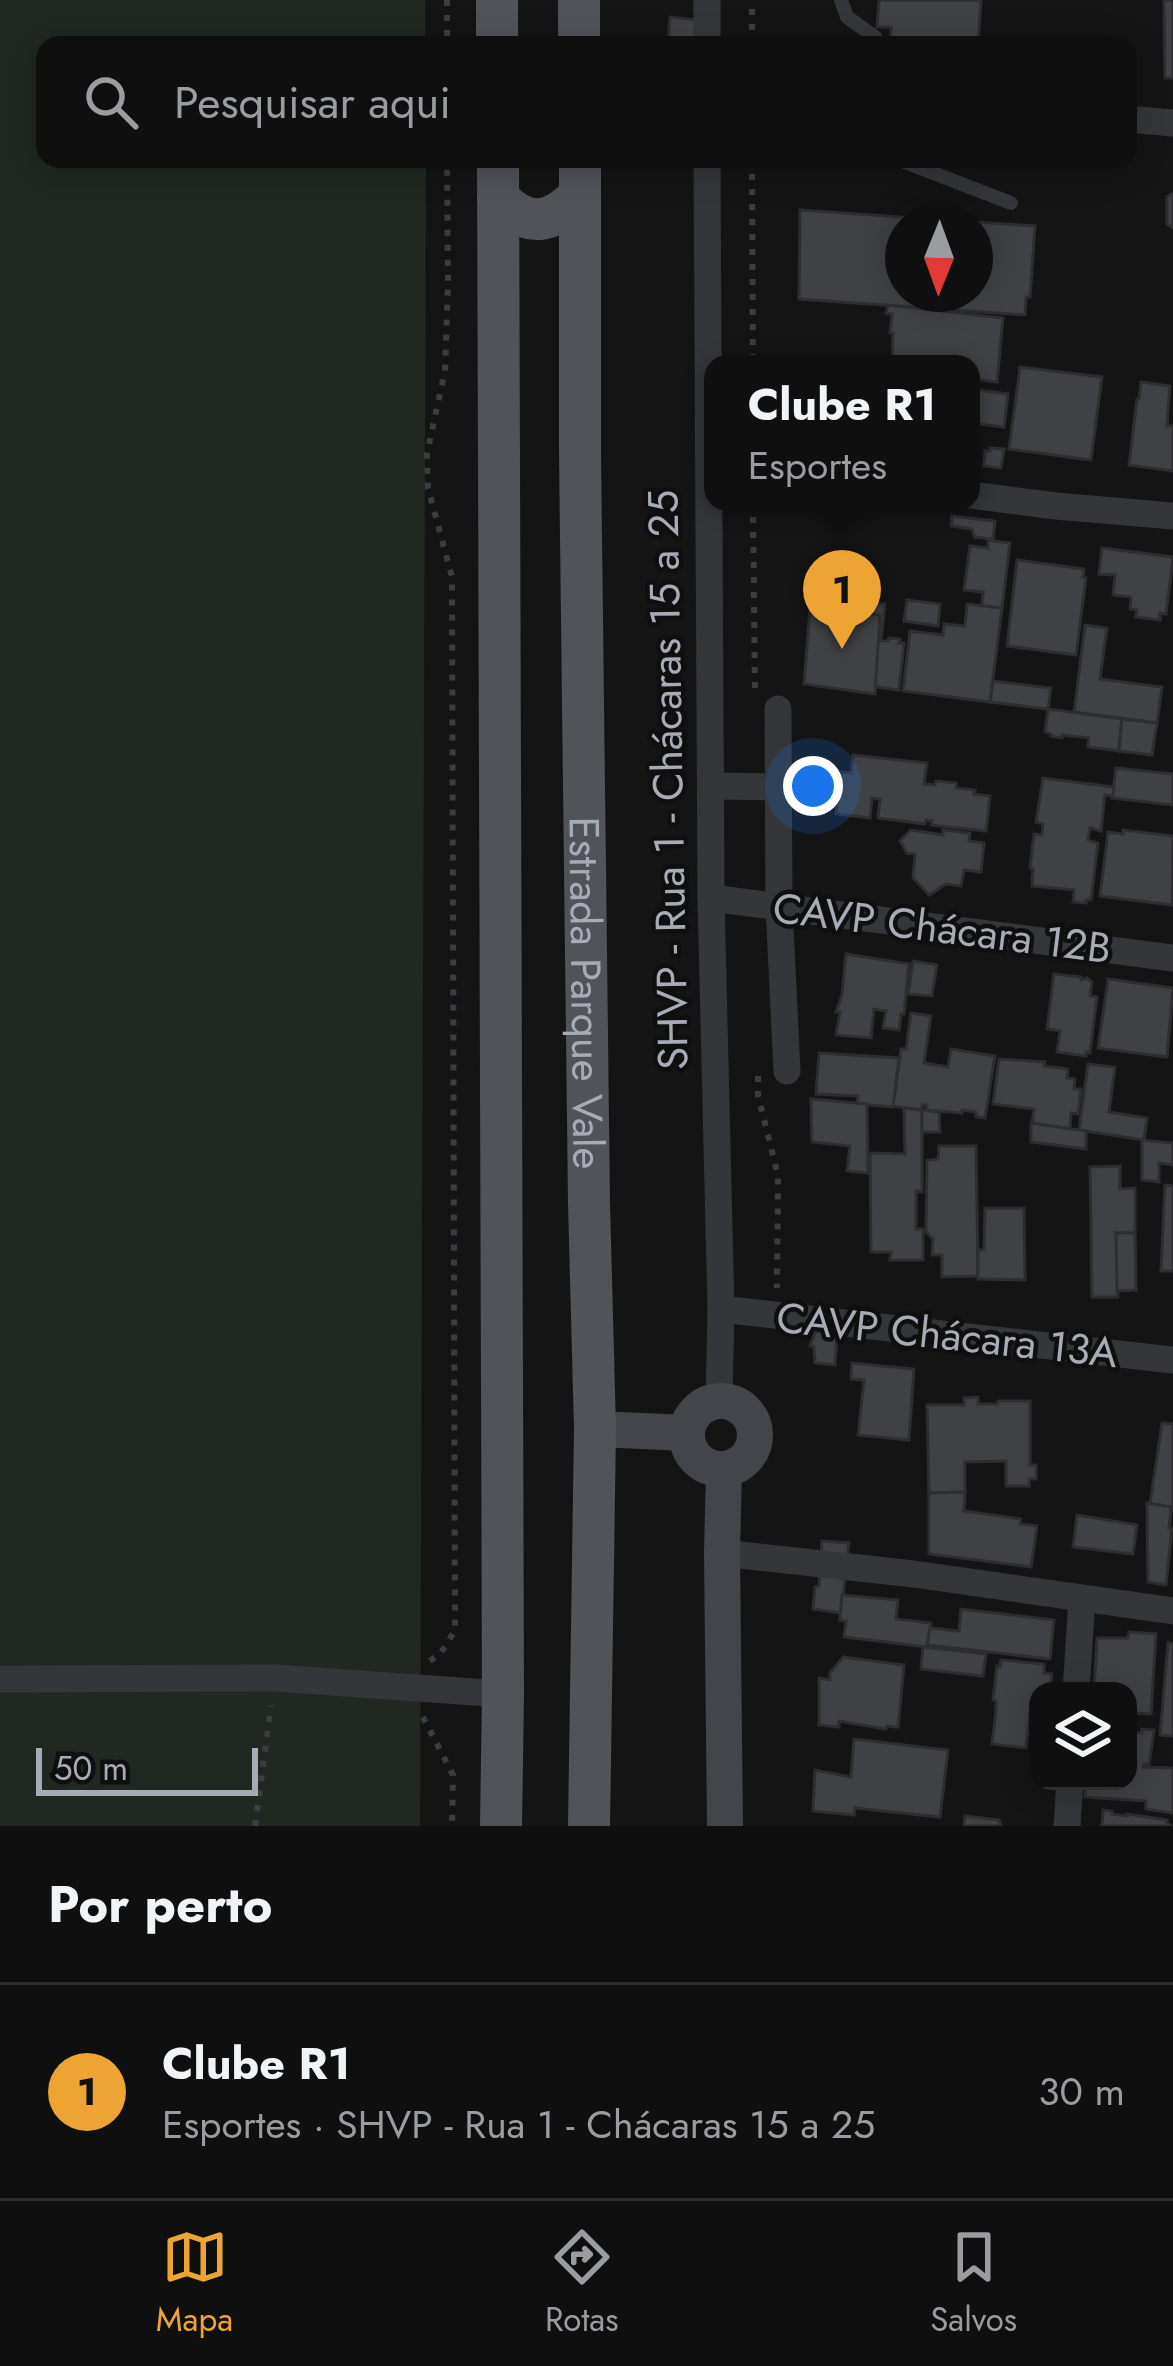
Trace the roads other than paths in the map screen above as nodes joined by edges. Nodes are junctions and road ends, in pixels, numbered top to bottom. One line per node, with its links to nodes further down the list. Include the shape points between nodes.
1 (496, 0): 5 (main road)
2 (579, 0): 6 (main road)
3 (707, 0): 7 (street)
4 (841, 0): 8 (lane, via 847,17)
5 (497, 36)
6 (580, 36)
7 (707, 36)
8 (874, 36)
9 (1137, 120): 10 (street)
10 (1173, 123)
11 (707, 168): 16 (street, SHVP - Rua 1 - Chácaras 15 a 25)
12 (920, 168): 15 (lane)
13 (580, 177): 14 (main road, via 563,213 548,218 512,213); 30 (main road, Estrada Parque Vale)
14 (498, 178): 38 (main road, Estrada Parque Vale)
15 (1011, 203)
16 (710, 355)
17 (980, 496): 19 (street)
18 (711, 511): 21 (street, SHVP - Rua 1 - Chácaras 15 a 25)
19 (1173, 516)
20 (778, 709): 22 (street)
21 (711, 786): 22 (street); 23 (street, SHVP - Rua 1 - Chácaras 15 a 25)
22 (779, 787): 24 (street)
23 (711, 898): 24 (street, CAVP Chácara 12B); 27 (street, SHVP - Rua 1 - Chácaras 15 a 25)
24 (779, 906): 25 (street, CAVP Chácara 12B); 26 (street)
25 (1173, 958)
26 (787, 1071)
27 (722, 1309): 28 (street, CAVP Chácara 13A); 29 (street, SHVP - Rua 1 - Chácaras 15 a 25)
28 (1173, 1360)
29 (719, 1401): 31 (street, via 697,1411); 32 (street, via 734,1403 754,1424 750,1454)
30 (595, 1430): 31 (street); 41 (main road, Estrada Parque Vale)
31 (687, 1433): 32 (street, via 698,1460)
32 (724, 1469): 33 (street)
33 (722, 1553): 34 (street); 42 (street)
34 (1082, 1598): 35 (street); 37 (street)
35 (1173, 1611)
36 (0, 1679): 38 (street, via 274,1678)
37 (1077, 1682)
38 (503, 1694): 40 (main road, Estrada Parque Vale)
39 (1069, 1790): 43 (street)
40 (501, 1826)
41 (589, 1826)
42 (725, 1826)
43 (1067, 1826)

